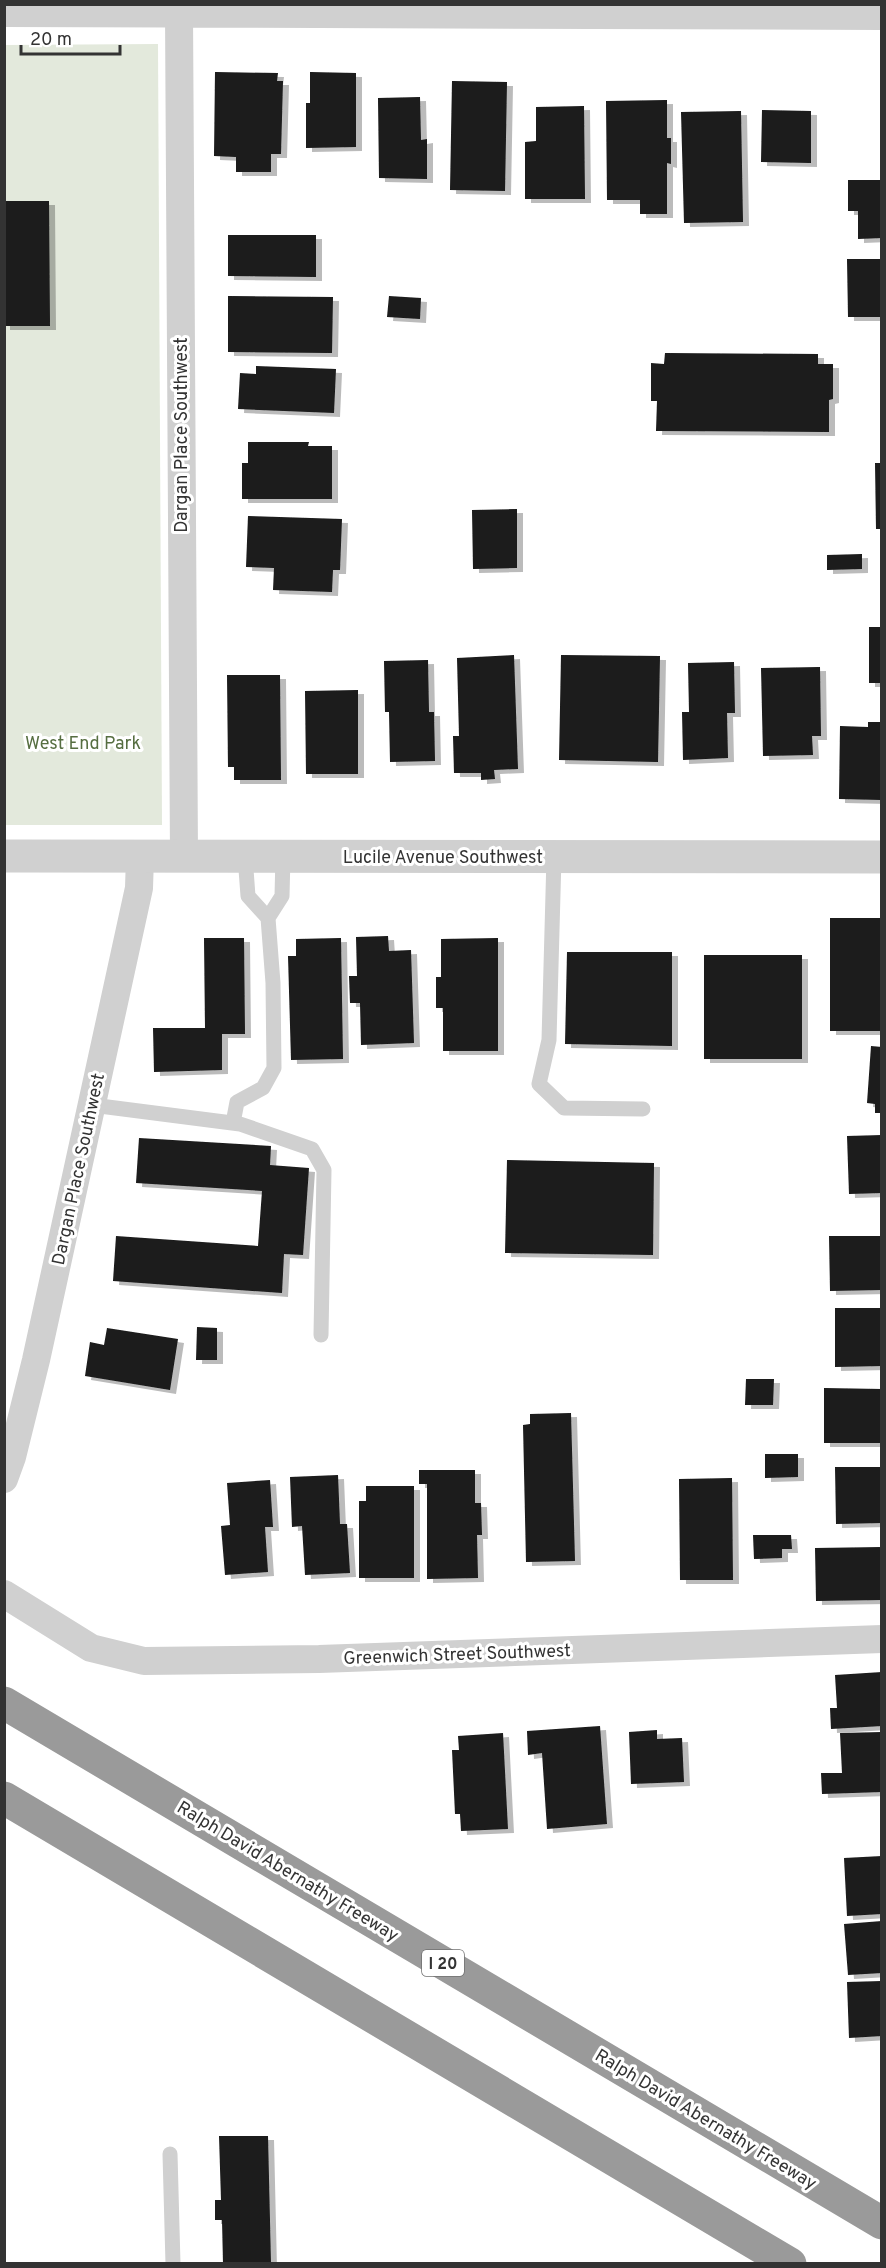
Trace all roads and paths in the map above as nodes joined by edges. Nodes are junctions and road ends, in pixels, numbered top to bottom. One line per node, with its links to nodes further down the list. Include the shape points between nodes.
1 (4, 13): 2 (street)
2 (179, 13): 3 (street); 5 (street, Dargan Place Southwest)
3 (882, 16)
4 (4, 856): 8 (street, Lucile Avenue Southwest)
5 (184, 856): 6 (street, Lucile Avenue Southwest); 8 (street, Lucile Avenue Southwest)
6 (245, 856): 7 (street, Lucile Avenue Southwest); 11 (lane, via 248,896)
7 (283, 856): 9 (street, Lucile Avenue Southwest); 11 (lane, via 282,896)
8 (140, 857): 12 (street, Dargan Place Southwest, via 139,888)
9 (554, 857): 10 (street, Lucile Avenue Southwest); 13 (lane, via 549,1040 539,1084 564,1108)
10 (882, 857)
11 (268, 918): 14 (lane, via 274,1068 263,1088 237,1102)
12 (92, 1105): 14 (lane); 16 (street, Dargan Place Southwest, via 36,1360)
13 (643, 1109)
14 (233, 1123): 15 (lane, via 312,1149 324,1170)
15 (321, 1335)
16 (4, 1479)
17 (4, 1594): 18 (street, Greenwich Street Southwest, via 91,1648 144,1661 319,1659)
18 (882, 1638)
19 (4, 1703): 22 (highway, Ralph David Abernathy Freeway / I 20)
20 (4, 1798): 24 (highway)
21 (170, 2154): 23 (lane)
22 (882, 2223)
23 (173, 2264)
24 (790, 2264)

